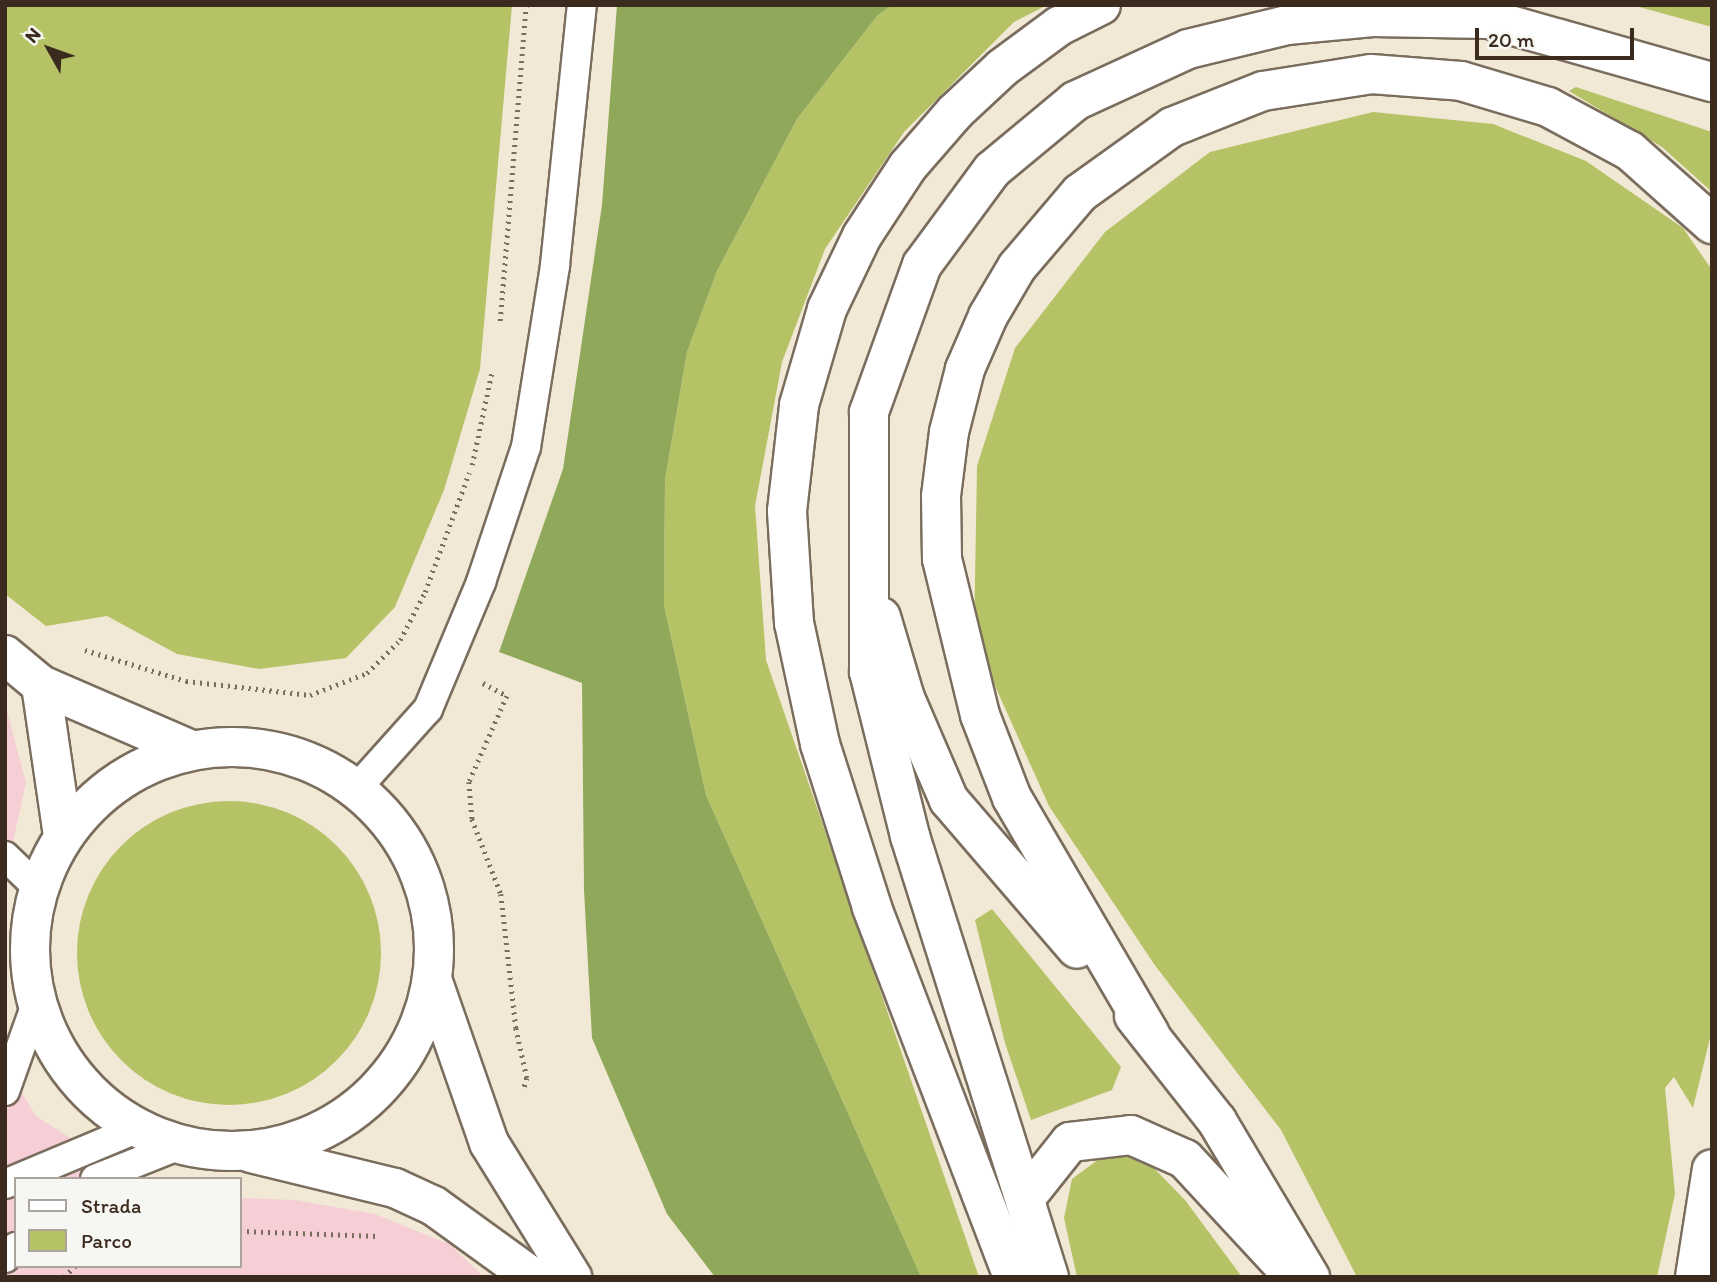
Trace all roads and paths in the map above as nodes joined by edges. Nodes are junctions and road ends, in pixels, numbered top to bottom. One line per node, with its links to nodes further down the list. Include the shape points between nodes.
1 (526, 5): 6 (path)
2 (582, 5): 14 (lane, via 555,265 526,447 481,582 428,709)
3 (1101, 5): 34 (main road, via 1059,26 1013,59 955,112 908,166 862,236 827,309 799,405 787,511 794,623 820,744 872,907)
4 (1705, 80): 8 (main road, via 1489,19 1373,17 1287,25 1188,48 1075,101 992,170 922,265 869,412)
5 (1712, 224): 20 (main road, via 1630,151 1548,107 1461,81 1371,74 1263,91 1172,127 1080,193 1017,267 965,369 949,432 941,496 945,571 980,715 1012,798)
6 (500, 326)
7 (493, 365): 9 (path, via 472,464 425,592 400,639 368,673 310,695 186,681 99,651)
8 (866, 565): 20 (main road, via 905,698 949,800); 29 (main road, via 869,673 910,836 1002,1134)
9 (79, 650)
10 (5, 655): 11 (main road)
11 (41, 685): 13 (main road); 15 (main road)
12 (507, 696): 22 (path, via 469,782 472,818 501,894 516,1028 527,1078)
13 (191, 750): 14 (main road, via 250,746 307,759); 15 (main road, via 141,767 98,797)
14 (357, 788): 18 (main road, via 396,826 422,874 435,927)
15 (63, 836): 17 (main road)
16 (5, 856): 17 (lane)
17 (38, 888): 19 (main road, via 29,946)
18 (433, 982): 25 (main road, via 412,1045 371,1099 314,1136); 33 (main road, via 489,1143)
19 (36, 1004): 21 (lane); 23 (main road, via 57,1054 83,1086)
20 (1150, 1034): 37 (main road, via 1217,1121)
21 (5, 1091)
22 (521, 1099)
23 (136, 1129): 24 (main road); 27 (lane)
24 (178, 1146): 25 (main road); 28 (lane)
25 (249, 1152): 32 (main road, via 395,1188 428,1203)
26 (1712, 1169): 38 (main road)
27 (22, 1177)
28 (101, 1177)
29 (1027, 1196): 35 (main road); 36 (main road, via 1070,1142 1131,1135 1185,1159)
30 (242, 1231): 31 (path)
31 (387, 1236)
32 (532, 1277)
33 (572, 1277)
34 (1013, 1277)
35 (1049, 1277)
36 (1294, 1277)
37 (1310, 1277)
38 (1695, 1277)

